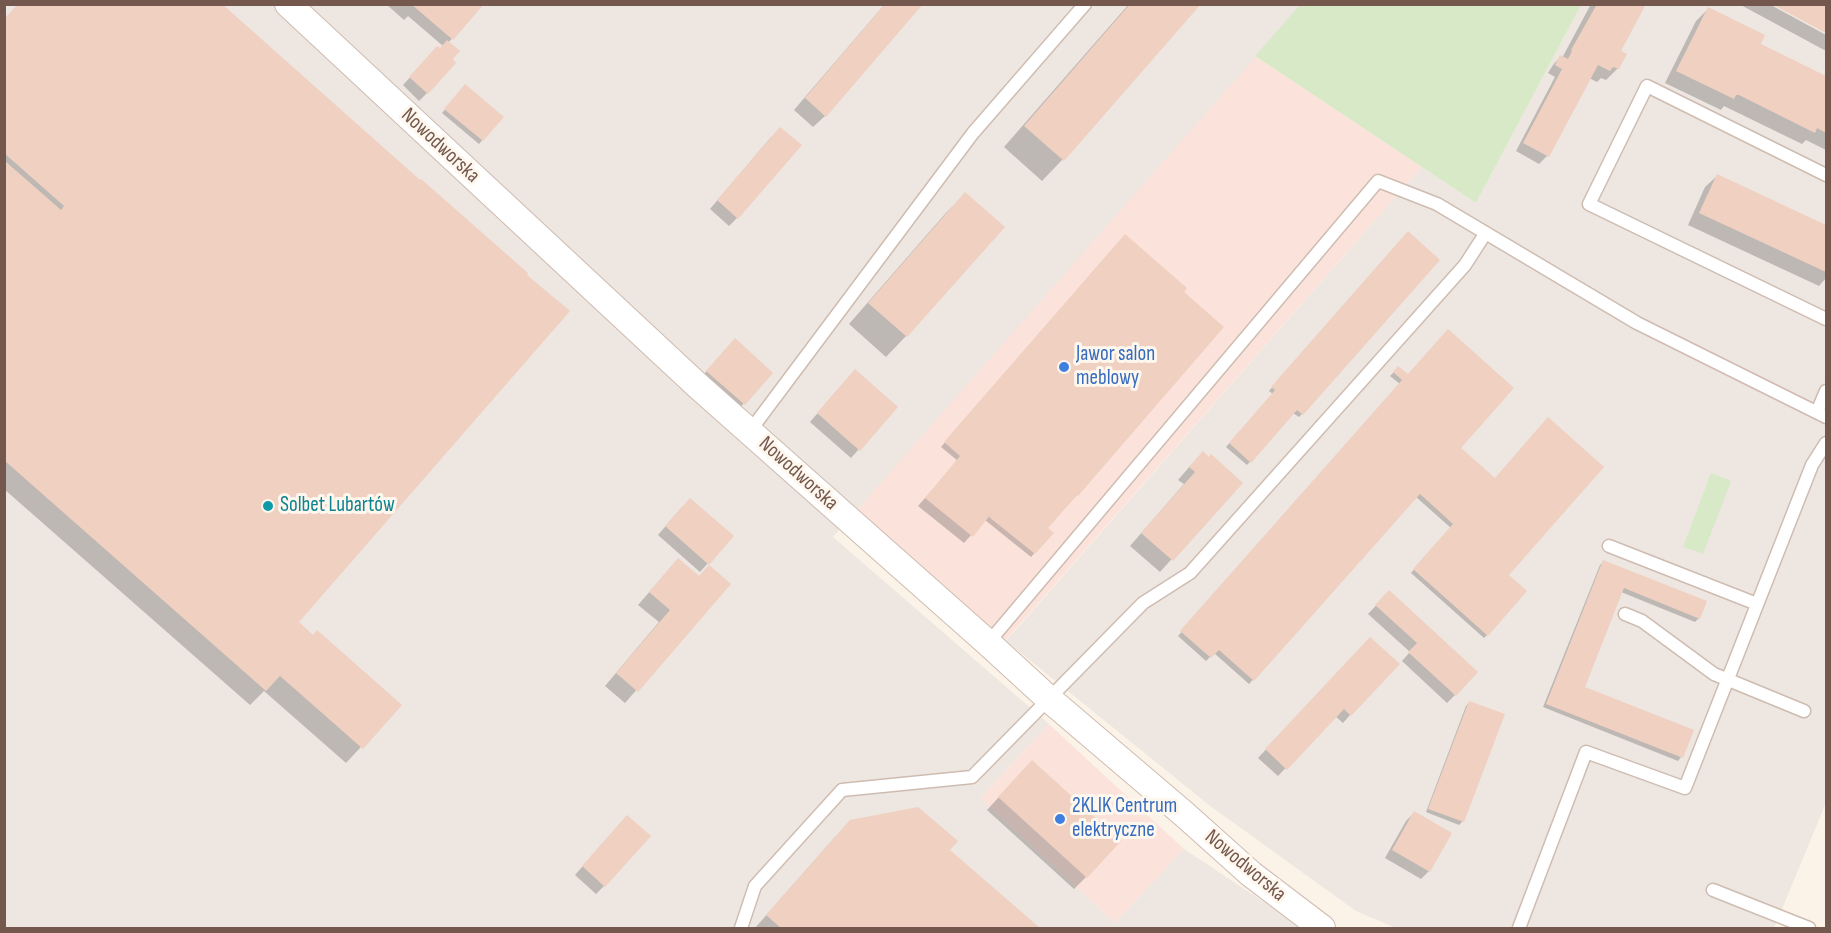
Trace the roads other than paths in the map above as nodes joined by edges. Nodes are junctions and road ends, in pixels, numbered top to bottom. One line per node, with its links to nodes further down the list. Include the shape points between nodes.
1 (288, 4): 8 (street, Nowodworska)
2 (1085, 4): 8 (lane, via 974,133)
3 (1827, 175): 5 (lane, via 1647,86 1589,204)
4 (1485, 234): 7 (lane, via 1637,323); 13 (lane, via 1437,204 1378,181); 15 (lane, via 1465,265 1191,573 1143,603)
5 (1827, 319)
6 (1827, 391): 7 (lane)
7 (1822, 414)
8 (750, 431): 13 (street, Nowodworska)
9 (1827, 444): 11 (lane, via 1812,465)
10 (1609, 546): 11 (lane)
11 (1757, 604): 14 (lane)
12 (1625, 614): 14 (lane, via 1642,621)
13 (988, 643): 15 (street, Nowodworska)
14 (1727, 680): 16 (lane); 20 (lane, via 1685,788 1586,752)
15 (1049, 699): 18 (lane, via 972,777 842,790 755,886); 19 (street, Nowodworska, via 1251,874)
16 (1804, 711)
17 (1713, 890): 21 (lane)
18 (741, 928)
19 (1322, 928)
20 (1519, 928)
21 (1809, 928)

